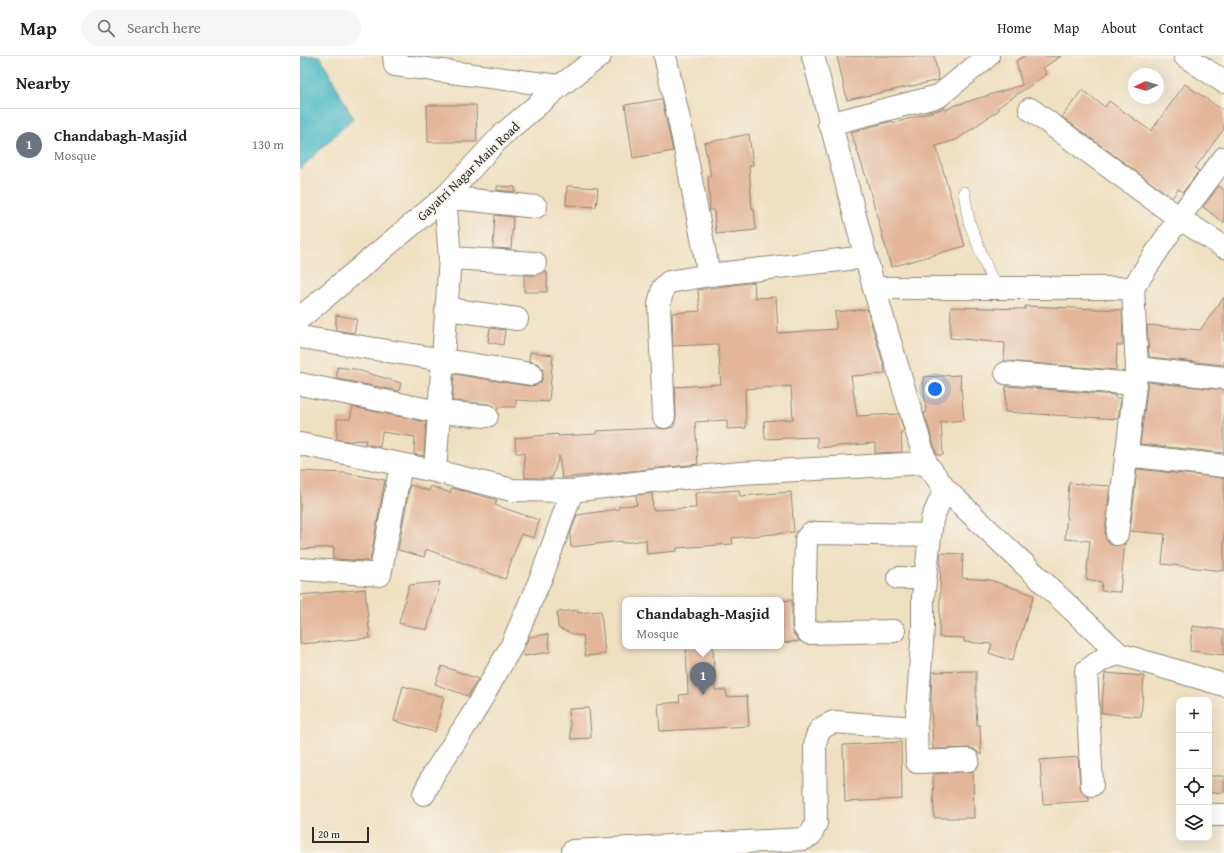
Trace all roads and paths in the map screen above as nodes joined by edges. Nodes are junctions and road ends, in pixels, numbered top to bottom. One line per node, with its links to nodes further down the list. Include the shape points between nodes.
1 (394, 56): 8 (street, via 396,65)
2 (600, 56): 8 (street, Gayatri Nagar Main Road)
3 (665, 56): 20 (street)
4 (813, 56): 10 (street)
5 (988, 56): 10 (street, via 939,96)
6 (1186, 56): 7 (street)
7 (1224, 82)
8 (560, 86): 13 (street, Gayatri Nagar Main Road, via 502,136)
9 (1030, 109): 15 (street)
10 (829, 124): 17 (street)
11 (1224, 158): 15 (street)
12 (964, 192): 22 (lane, via 969,222)
13 (445, 197): 14 (street); 18 (street); 25 (street, Gayatri Nagar Main Road)
14 (536, 207)
15 (1179, 218): 16 (street); 23 (street)
16 (1224, 247)
17 (866, 257): 20 (street); 21 (street)
18 (450, 258): 19 (street); 24 (street)
19 (535, 263)
20 (710, 275): 36 (street, via 669,282 663,288 659,304)
21 (874, 288): 22 (street); 39 (street)
22 (996, 288): 23 (street)
23 (1133, 288): 31 (street)
24 (448, 309): 26 (street); 28 (street)
25 (300, 318)
26 (518, 319)
27 (300, 337): 28 (street)
28 (443, 360): 30 (street); 34 (street)
29 (1006, 373): 31 (street)
30 (531, 374)
31 (1135, 376): 32 (street); 38 (street)
32 (1224, 378)
33 (300, 384): 34 (street)
34 (439, 412): 35 (street); 42 (street)
35 (488, 416)
36 (664, 417)
37 (300, 444): 40 (street)
38 (1126, 455): 41 (street); 45 (street)
39 (926, 463): 43 (street); 44 (street, via 741,473)
40 (401, 465): 42 (street); 47 (street, via 380,575)
41 (1224, 466)
42 (435, 471): 44 (street, via 512,490)
43 (945, 489): 46 (street, via 932,520); 51 (street)
44 (572, 491): 56 (street, via 511,647)
45 (1117, 534)
46 (930, 535): 49 (street); 50 (street, via 818,532 810,534 806,539 804,627 809,633)
47 (300, 569)
48 (898, 578): 49 (street)
49 (925, 578): 53 (street)
50 (894, 631)
51 (1119, 654): 52 (street); 55 (street, via 1103,658 1086,671)
52 (1224, 685)
53 (916, 728): 54 (street, via 917,762); 59 (street, via 834,722 822,727 817,734 815,746 816,823 811,835)
54 (968, 760)
55 (1092, 785)
56 (424, 794)
57 (1212, 815): 58 (street)
58 (1224, 815)
59 (795, 847): 60 (street)
60 (692, 849): 62 (street)
61 (573, 851): 62 (street)
62 (626, 851)

